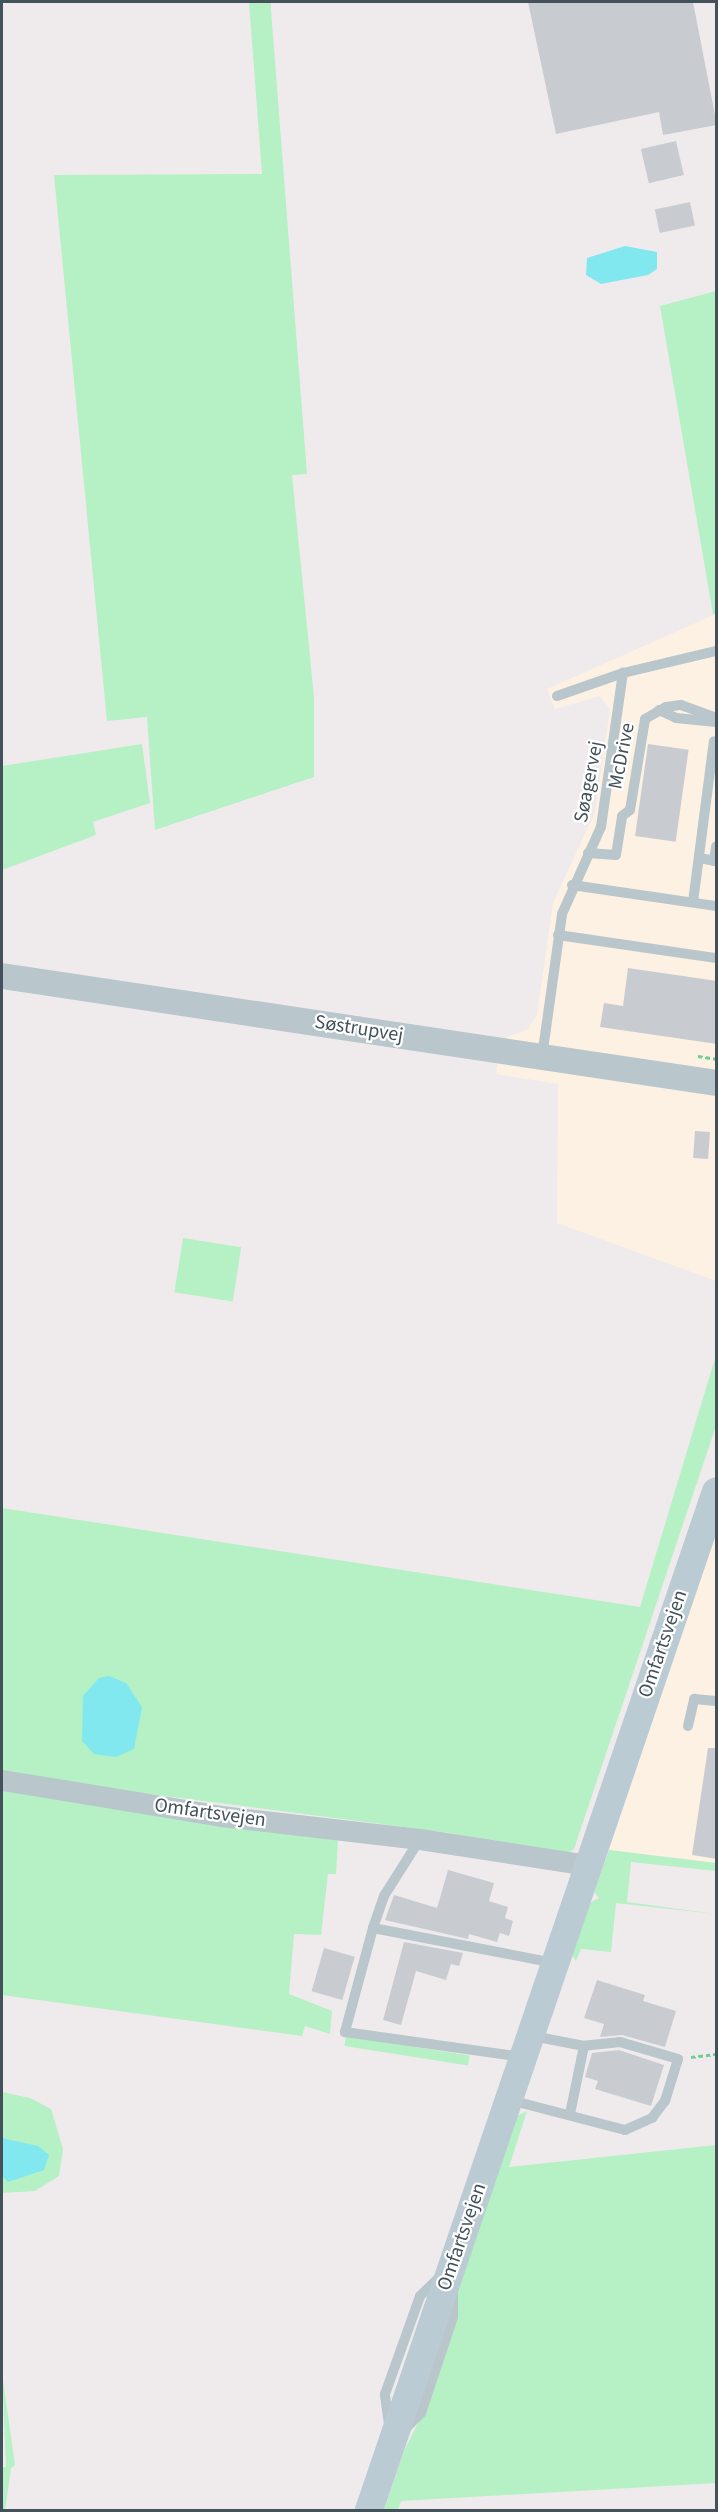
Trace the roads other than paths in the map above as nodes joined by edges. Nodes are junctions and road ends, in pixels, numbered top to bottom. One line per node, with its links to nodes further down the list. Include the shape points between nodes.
1 (717, 651): 2 (lane)
2 (623, 673): 3 (lane); 7 (lane, Søagervej, via 601,827)
3 (557, 696)
4 (717, 720): 7 (lane, McDrive, via 681,705 659,710 645,719 630,810 622,816 616,855)
5 (714, 741): 8 (lane)
6 (717, 846): 9 (lane)
7 (588, 853): 10 (lane, Søagervej)
8 (699, 858): 9 (lane); 11 (lane)
9 (715, 861)
10 (572, 885): 11 (lane); 13 (lane, Søagervej)
11 (693, 902): 12 (lane)
12 (717, 906)
13 (558, 934): 14 (lane); 16 (lane, Søagervej)
14 (717, 958)
15 (2, 976): 16 (street, Søstrupvej)
16 (542, 1057): 17 (street, Søstrupvej)
17 (717, 1083)
18 (717, 1491): 23 (main road, Omfartsvejen)
19 (717, 1701): 20 (lane, via 694,1699)
20 (688, 1726)
21 (2, 1780): 22 (street, Omfartsvejen, via 221,1816)
22 (420, 1839): 23 (street, Omfartsvejen); 24 (lane, via 384,1896)
23 (587, 1865): 25 (main road, Omfartsvejen)
24 (373, 1928): 25 (lane); 26 (lane, via 345,2032)
25 (554, 1963): 26 (main road, Omfartsvejen)
26 (526, 2046): 27 (lane); 28 (main road, Omfartsvejen)
27 (584, 2046): 29 (lane); 29 (lane, via 620,2042 678,2059 664,2101 652,2118 625,2130)
28 (509, 2100): 29 (lane); 30 (main road, Omfartsvejen)
29 (570, 2114)
30 (369, 2511)

